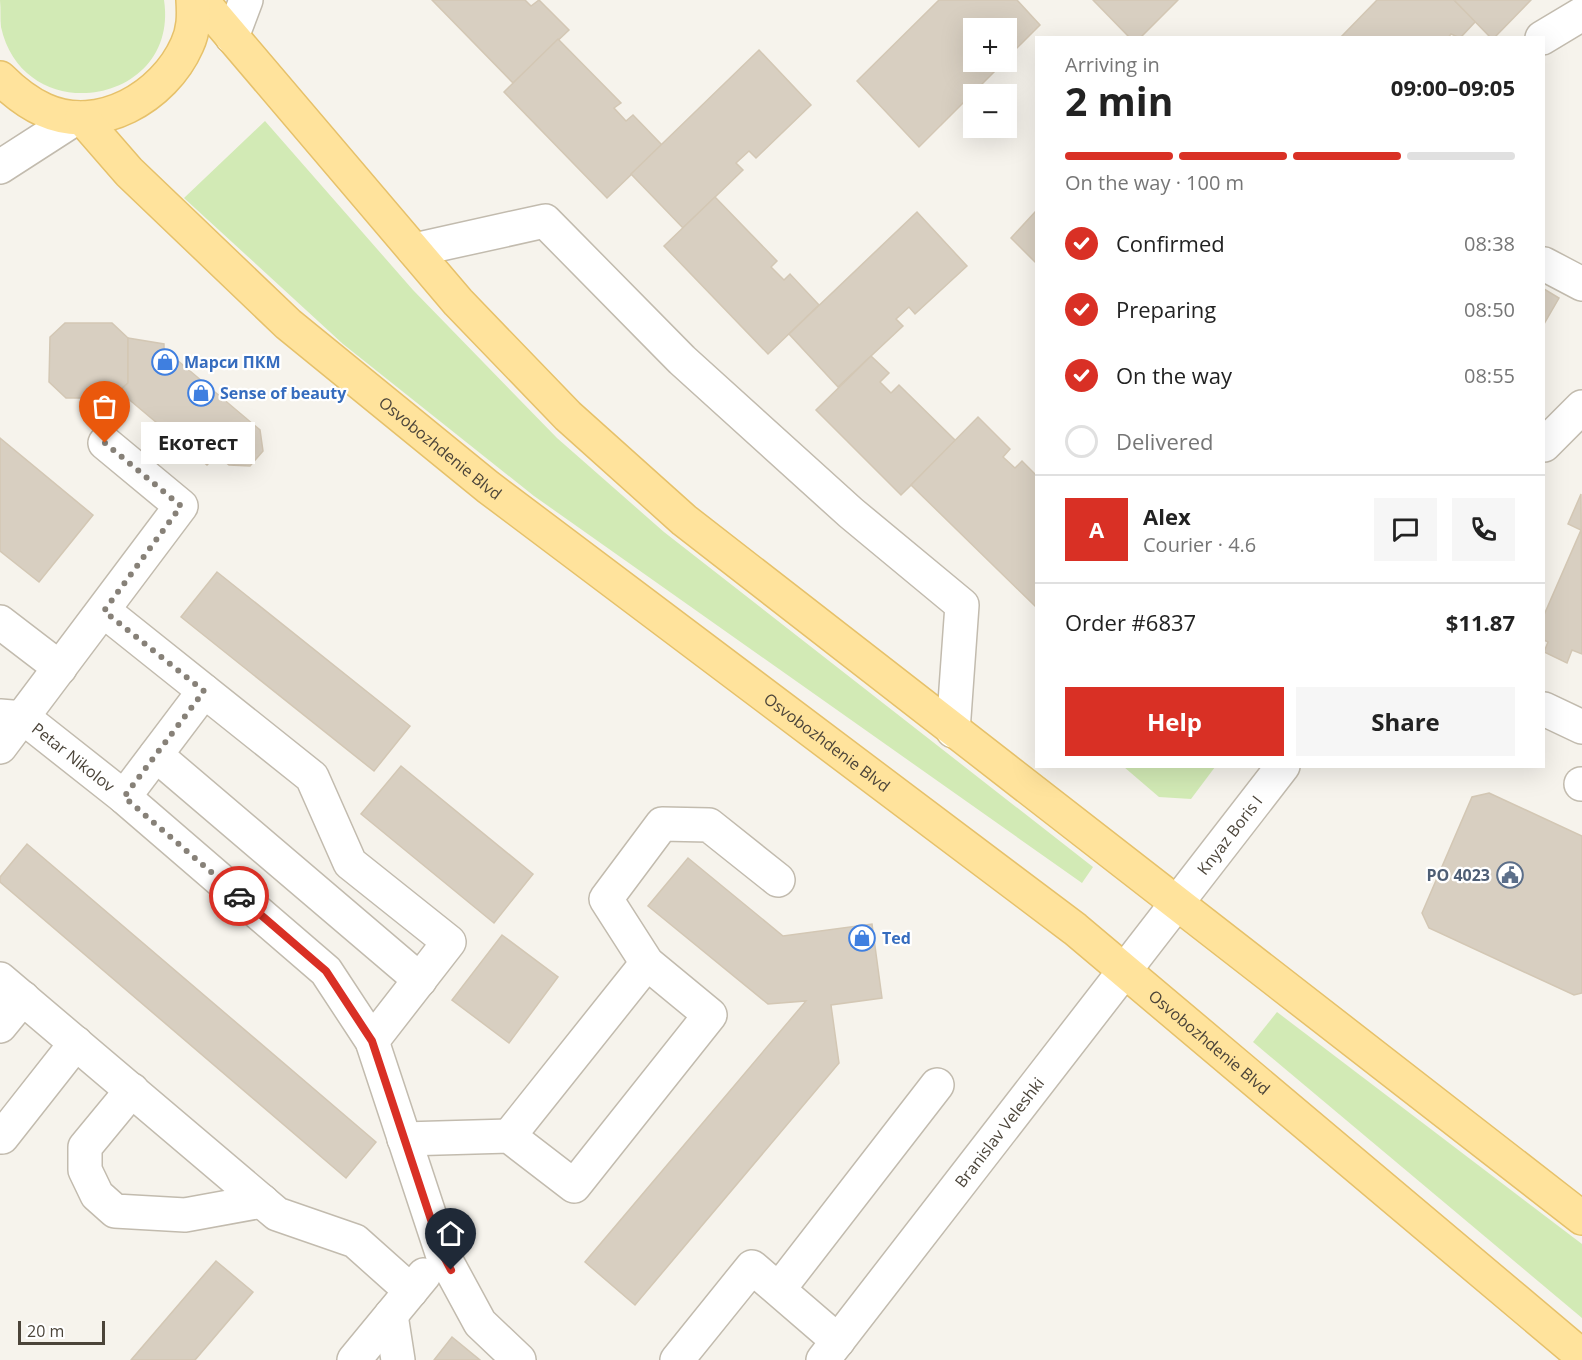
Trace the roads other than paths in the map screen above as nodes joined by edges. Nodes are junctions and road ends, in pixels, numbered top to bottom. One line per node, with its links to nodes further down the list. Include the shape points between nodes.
1 (193, 0): 8 (main road, via 194,23 188,45 170,73 146,97 116,112)
2 (201, 0): 6 (main road)
3 (246, 0): 6 (street)
4 (1582, 14): 5 (street)
5 (1545, 36)
6 (232, 37): 10 (main road)
7 (0, 78): 8 (main road, via 18,96 45,111)
8 (79, 118): 9 (street); 31 (main road, Osvobozhdenie Blvd, via 129,172 288,324 488,487 1076,929)
9 (0, 167)
10 (414, 250): 23 (main road, via 567,416 676,513); 23 (street, via 545,221 682,360 851,513 963,605)
11 (1545, 265): 12 (street)
12 (1582, 284)
13 (1582, 407): 15 (street)
14 (105, 443): 16 (street, via 181,506)
15 (1545, 445)
16 (104, 611): 18 (street); 19 (street)
17 (0, 622): 18 (street)
18 (60, 668): 21 (street)
19 (204, 691): 25 (street); 32 (street, via 312,777 350,863 449,942)
20 (1545, 709): 22 (street)
21 (12, 717): 24 (street); 27 (street, Petar Nikolov)
22 (1582, 727)
23 (953, 730): 29 (main road)
24 (0, 747)
25 (156, 755): 27 (street); 32 (street)
26 (1280, 768): 29 (street, Knyaz Boris I)
27 (124, 797): 35 (street, Petar Nikolov, via 326,971)
28 (778, 880): 30 (street, via 709,825 662,825 606,899)
29 (1176, 904): 31 (street, Branislav Veleshki); 43 (main road)
30 (647, 963): 39 (street); 39 (street, via 710,1015 574,1186)
31 (1125, 970): 47 (street, Branislav Veleshki); 48 (main road, Osvobozhdenie Blvd)
32 (420, 980): 35 (street)
33 (12, 988): 34 (street); 36 (street)
34 (0, 1026)
35 (372, 1041): 41 (street, Petar Nikolov)
36 (76, 1043): 38 (street); 40 (street)
37 (937, 1085): 45 (street)
38 (132, 1090): 42 (street); 42 (street, via 85,1147 85,1170 97,1195 115,1210 185,1215)
39 (509, 1136): 41 (street)
40 (2, 1137)
41 (404, 1139): 44 (street, Petar Nikolov)
42 (262, 1201): 46 (street, via 277,1214 355,1241)
43 (1582, 1218)
44 (442, 1253): 46 (street); 51 (street, Petar Nikolov, via 480,1323)
45 (779, 1289): 47 (street); 52 (street, via 752,1267)
46 (401, 1303): 49 (street); 50 (street)
47 (830, 1351)
48 (1582, 1356)
49 (354, 1360)
50 (398, 1360)
51 (519, 1360)
52 (677, 1360)

